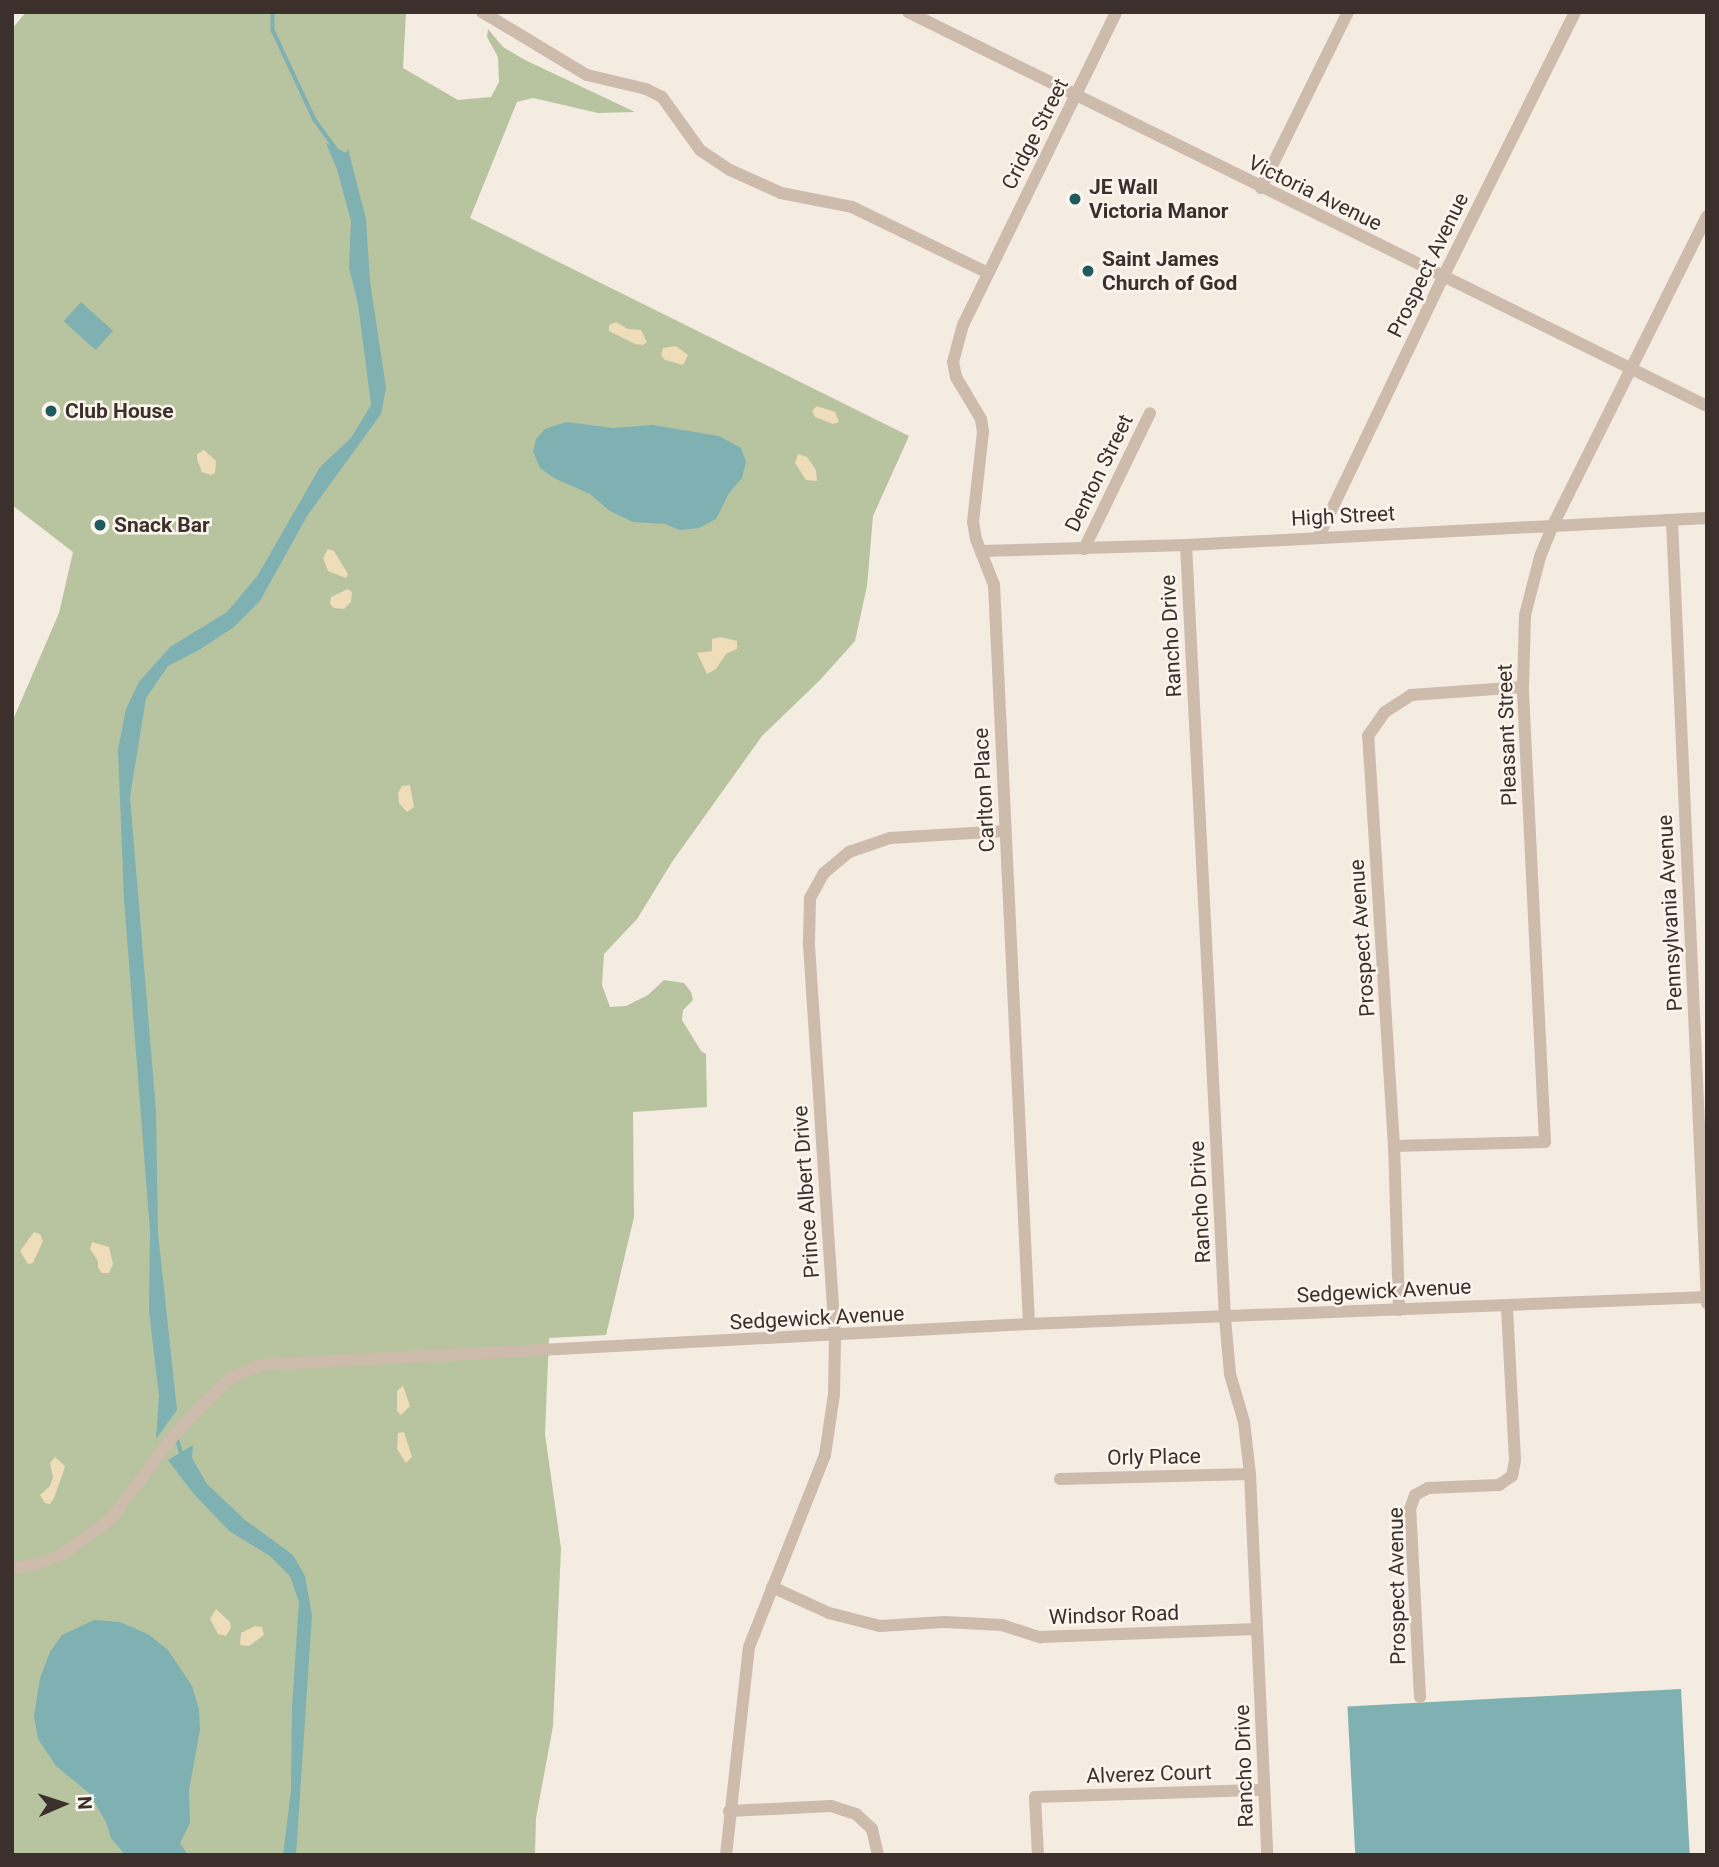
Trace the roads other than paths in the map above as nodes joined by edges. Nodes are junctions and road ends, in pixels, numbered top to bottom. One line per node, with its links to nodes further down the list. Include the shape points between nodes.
1 (482, 12): 9 (street, via 587,75 662,97 700,150 730,170 781,193 852,207)
2 (908, 12): 6 (street, Victoria Avenue)
3 (1116, 12): 6 (street, Cridge Street)
4 (1348, 12): 7 (street)
5 (1575, 12): 10 (street, Prospect Avenue)
6 (1076, 95): 7 (street, Victoria Avenue); 9 (street, Cridge Street)
7 (1261, 188): 10 (street, Victoria Avenue)
8 (1707, 216): 11 (street, Pleasant Street)
9 (988, 273): 20 (street, Carlton Place, via 963,325 953,362 983,432 973,522)
10 (1443, 277): 11 (street, Victoria Avenue); 17 (street, Prospect Avenue)
11 (1632, 369): 12 (street, Victoria Avenue); 16 (street, Pleasant Street)
12 (1707, 406)
13 (1150, 414): 19 (street, Denton Street)
14 (1707, 518): 15 (street, High Street)
15 (1672, 521): 16 (street, High Street); 24 (street, Pennsylvania Avenue)
16 (1553, 525): 17 (street, High Street); 21 (street, Pleasant Street, via 1525,615)
17 (1319, 536): 18 (street, High Street)
18 (1186, 545): 19 (street, High Street); 28 (street, Rancho Drive)
19 (1084, 549): 20 (street, High Street)
20 (981, 551): 22 (street, Carlton Place, via 994,585)
21 (1523, 687): 23 (street, Prospect Avenue, via 1411,695 1385,712 1368,736); 23 (street, Pleasant Street, via 1545,1142)
22 (1005, 831): 29 (street, Carlton Place); 30 (street, Prince Albert Drive, via 890,838 849,852 824,873 810,898 809,943)
23 (1394, 1146): 27 (street, Prospect Avenue)
24 (1707, 1297): 25 (street, Pennsylvania Avenue); 26 (street, Sedgewick Avenue)
25 (1707, 1304)
26 (1507, 1305): 27 (street, Sedgewick Avenue); 36 (street, Prospect Avenue, via 1512,1476 1499,1485 1428,1488 1415,1495 1410,1509)
27 (1399, 1310): 28 (street, Sedgewick Avenue)
28 (1225, 1318): 29 (street, Sedgewick Avenue); 31 (street, Rancho Drive, via 1230,1374 1244,1422)
29 (1029, 1324): 30 (street, Sedgewick Avenue)
30 (835, 1336): 33 (street, Sedgewick Avenue, via 253,1367 229,1379 170,1440 126,1502 86,1540 37,1564); 34 (street, Prince Albert Drive, via 834,1394 825,1455)
31 (1250, 1474): 32 (street, Orly Place); 35 (street, Rancho Drive)
32 (1060, 1479)
33 (12, 1568)
34 (772, 1587): 35 (street, Windsor Road, via 829,1613 880,1626 1002,1625 1040,1637); 38 (street, Prince Albert Drive, via 749,1647)
35 (1257, 1629): 37 (street, Rancho Drive)
36 (1420, 1697)
37 (1264, 1790): 41 (street, Alverez Court, via 1035,1797); 42 (street, Rancho Drive)
38 (729, 1811): 39 (street, Prince Albert Drive); 40 (street, via 831,1806 856,1814 872,1829)
39 (726, 1855)
40 (878, 1855)
41 (1038, 1855)
42 (1267, 1855)

